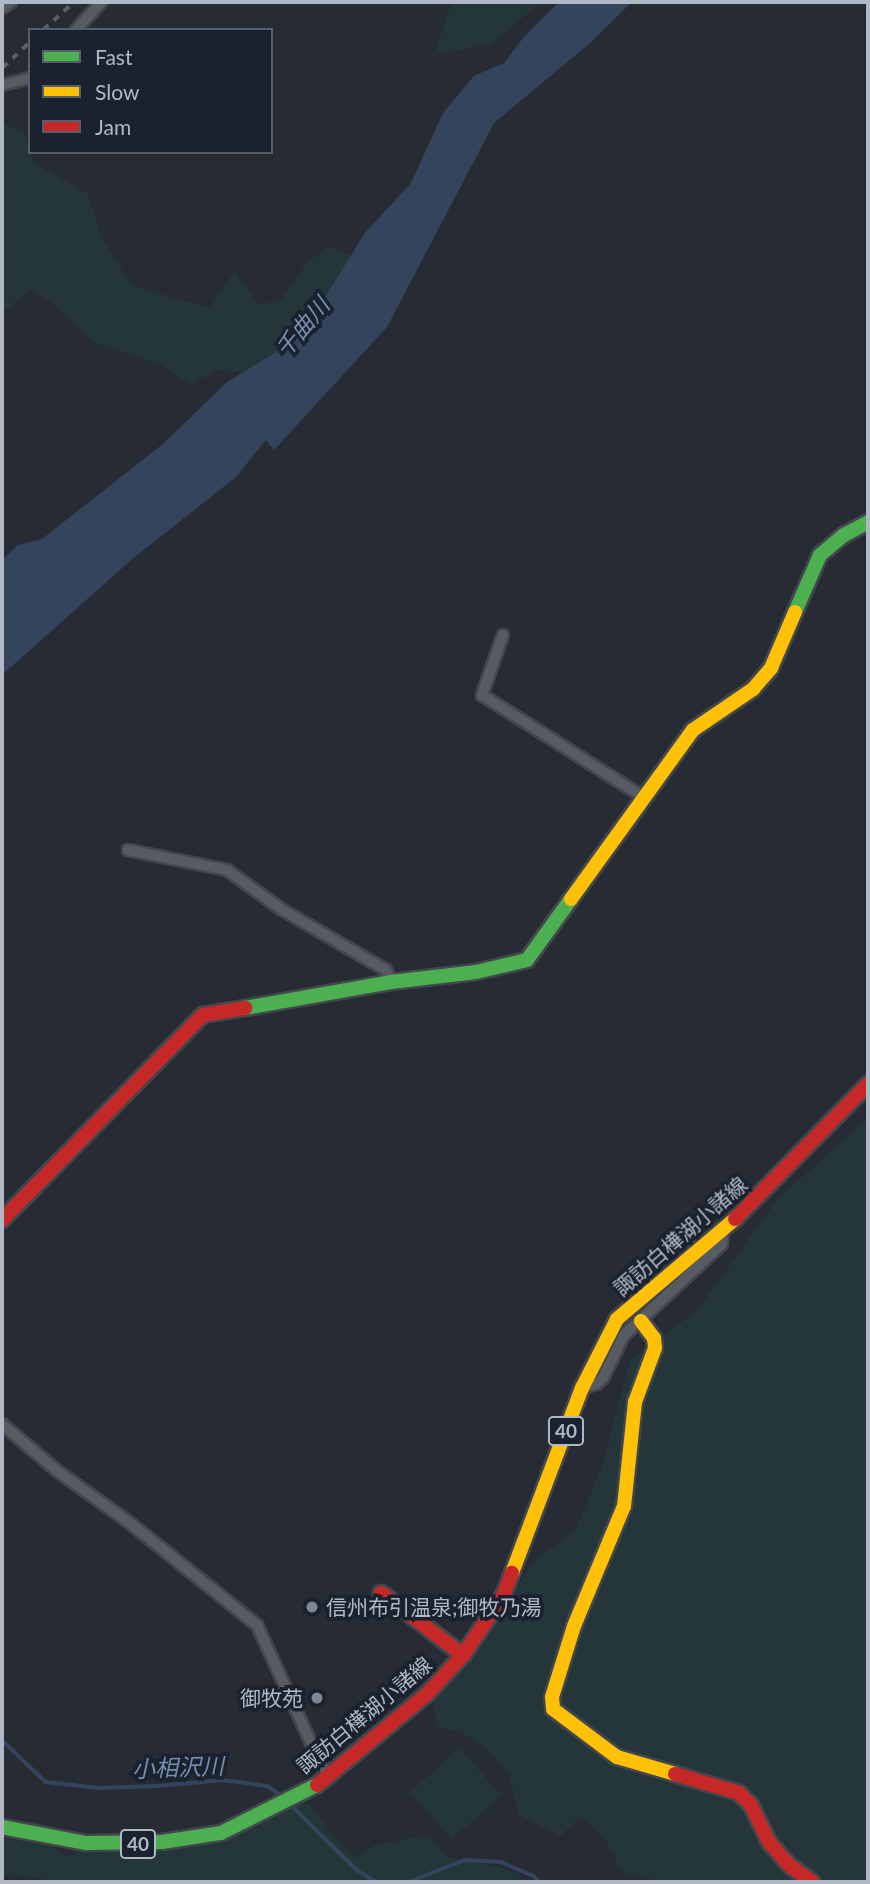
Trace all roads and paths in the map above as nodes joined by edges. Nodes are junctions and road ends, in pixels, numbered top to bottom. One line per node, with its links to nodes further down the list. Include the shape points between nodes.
1 (11, 2): 3 (street)
2 (102, 2): 4 (street)
3 (2, 8)
4 (78, 28)
5 (28, 78): 6 (street)
6 (2, 85)
7 (868, 522): 9 (street, via 820,555 771,668 753,689 693,730)
8 (503, 635): 9 (street, via 482,695)
9 (645, 798): 11 (street, via 527,960 476,972)
10 (128, 850): 11 (street, via 227,870 281,909 386,970)
11 (391, 982): 13 (street, via 203,1015)
12 (868, 1084): 14 (street, 諏訪白樺湖小諸線 / 40)
13 (2, 1220)
14 (723, 1231): 15 (street, via 722,1244); 16 (street, 諏訪白樺湖小諸線 / 40, via 617,1320)
15 (640, 1321): 16 (street, via 624,1335 603,1378); 22 (street, via 654,1338 654,1349 635,1402 624,1506 574,1626 552,1697 553,1709 617,1758 739,1793 751,1805 769,1842 789,1866)
16 (582, 1388): 19 (street, 諏訪白樺湖小諸線 / 40, via 503,1596)
17 (2, 1424): 20 (street, via 257,1625 321,1765)
18 (381, 1594): 19 (street)
19 (463, 1655): 20 (street, 諏訪白樺湖小諸線 / 40, via 427,1694)
20 (331, 1776): 21 (street, 諏訪白樺湖小諸線 / 40, via 271,1812 221,1833 162,1842 86,1843)
21 (2, 1827)
22 (812, 1882)

